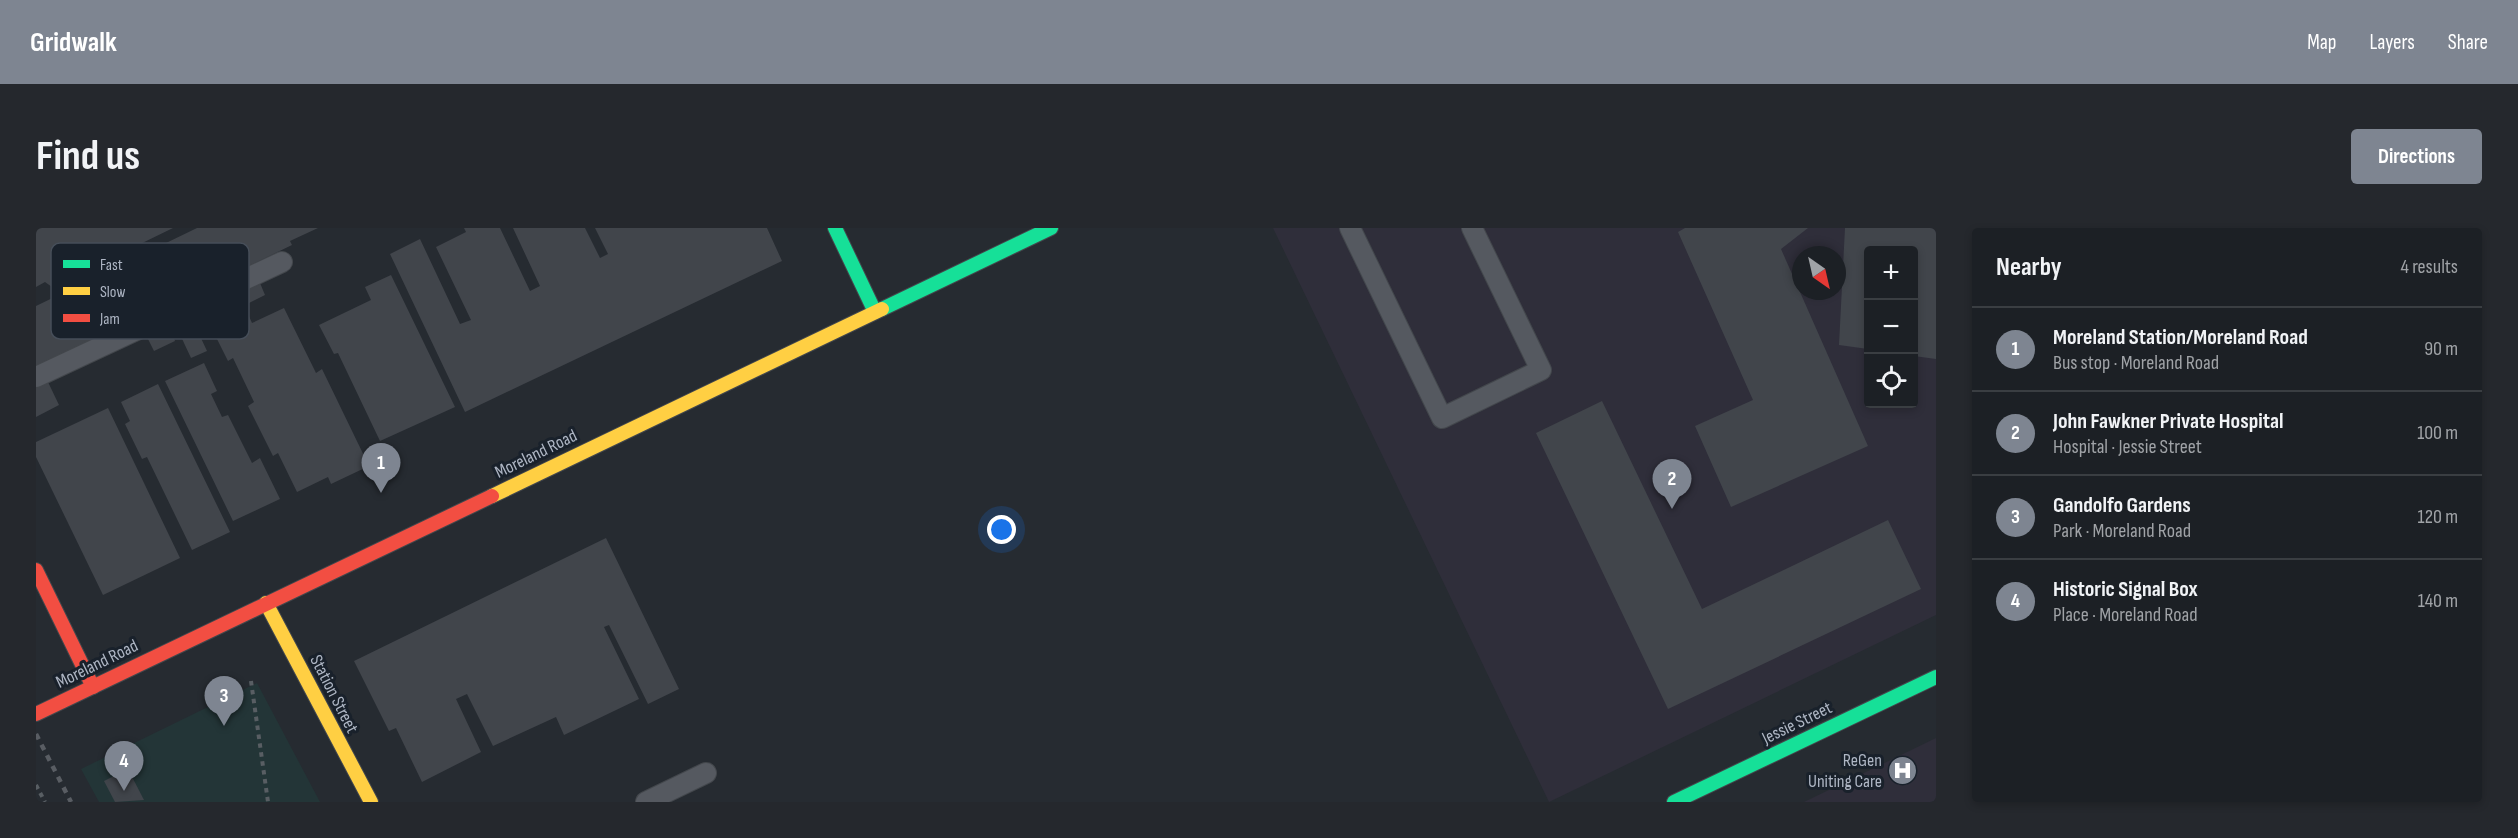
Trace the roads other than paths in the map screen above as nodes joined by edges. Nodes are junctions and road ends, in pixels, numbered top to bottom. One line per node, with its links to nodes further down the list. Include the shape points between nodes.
1 (835, 228): 7 (main road)
2 (1051, 228): 7 (main road, Moreland Road)
3 (1350, 228): 4 (lane, via 1442,418 1541,370)
4 (1472, 228)
5 (282, 262): 6 (lane)
6 (249, 277)
7 (876, 312): 11 (main road, Moreland Road)
8 (117, 339): 9 (lane)
9 (36, 377)
10 (36, 570): 13 (main road)
11 (266, 603): 13 (main road, Moreland Road); 16 (main road, Station Street)
12 (1936, 677): 18 (main road, Jessie Street)
13 (93, 687): 14 (main road, Moreland Road)
14 (36, 714)
15 (706, 773): 17 (lane)
16 (370, 802)
17 (646, 802)
18 (1674, 802)

